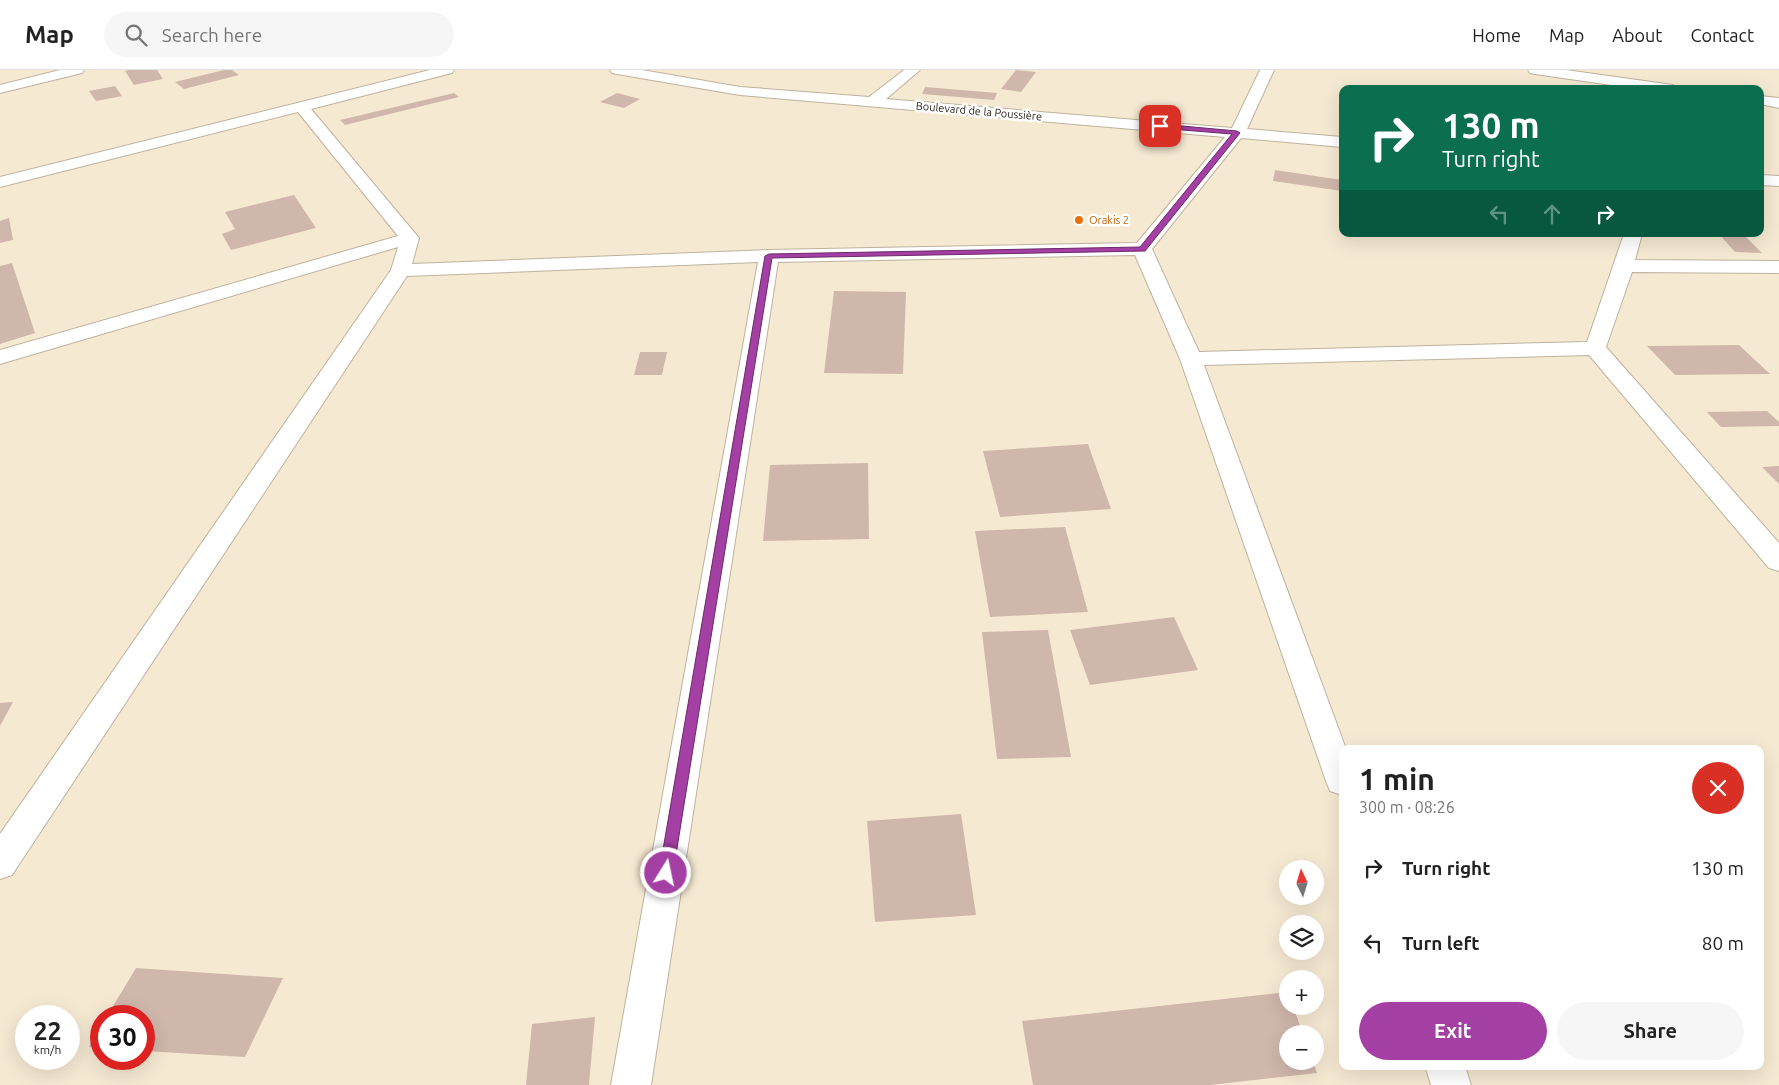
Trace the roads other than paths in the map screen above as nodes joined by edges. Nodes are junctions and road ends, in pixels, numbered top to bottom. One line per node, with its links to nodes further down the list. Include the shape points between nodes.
1 (77, 70): 10 (street)
2 (448, 70): 14 (street)
3 (618, 70): 7 (street, Boulevard de la Poussière)
4 (913, 70): 12 (street)
5 (1267, 70): 15 (street)
6 (1535, 70): 8 (street)
7 (644, 72): 12 (street, Boulevard de la Poussière, via 740,91)
8 (1582, 73): 9 (street)
9 (1651, 85)
10 (0, 88)
11 (1764, 101): 13 (street)
12 (873, 102): 15 (street, Boulevard de la Poussière)
13 (1779, 103)
14 (302, 107): 18 (street); 21 (street)
15 (1237, 133): 16 (street, Boulevard de la Poussière); 22 (street)
16 (1339, 142)
17 (1764, 180): 19 (street)
18 (0, 182)
19 (1779, 182)
20 (1632, 237): 24 (street)
21 (410, 238): 26 (street); 28 (street)
22 (1142, 249): 23 (street); 29 (street)
23 (769, 256): 26 (street); 34 (street)
24 (1624, 266): 25 (street); 27 (street)
25 (1779, 267)
26 (401, 270): 32 (street)
27 (1595, 348): 29 (street); 30 (street)
28 (0, 357)
29 (1191, 359): 31 (street)
30 (1779, 561)
31 (1339, 773)
32 (0, 864)
33 (1445, 1070): 35 (street)
34 (631, 1085)
35 (1451, 1085)

